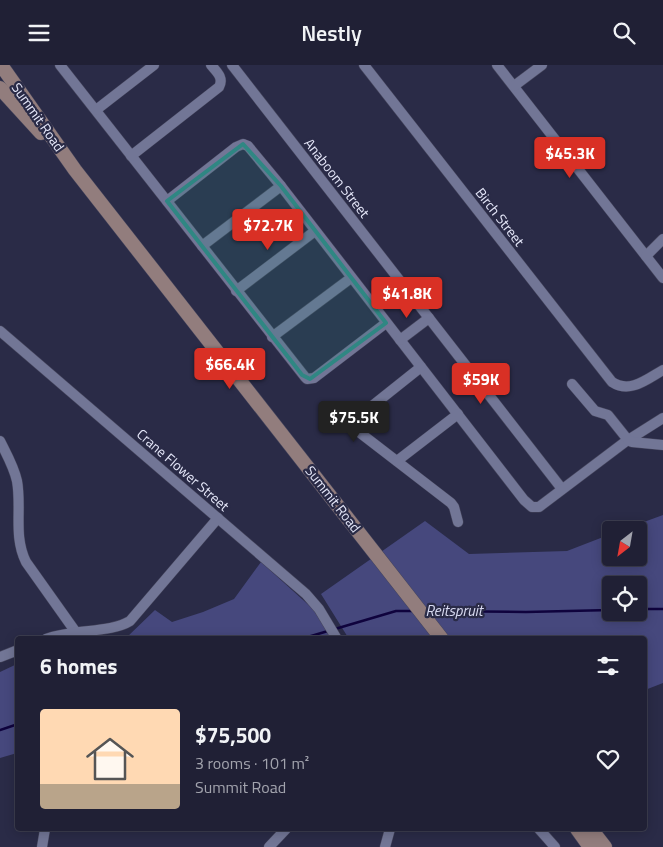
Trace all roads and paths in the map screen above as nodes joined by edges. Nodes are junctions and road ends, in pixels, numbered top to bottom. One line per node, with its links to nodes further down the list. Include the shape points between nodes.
1 (1, 65): 13 (main road, Summit Road)
2 (60, 65): 11 (street)
3 (154, 65): 11 (street)
4 (211, 65): 12 (street, via 220,77 219,87)
5 (232, 65): 23 (street, Anaboom Street)
6 (364, 65): 29 (street, Birch Street, via 616,385 634,386)
7 (497, 65): 9 (street)
8 (542, 65): 9 (street)
9 (514, 86): 19 (street)
10 (0, 88): 13 (main road, Summit Road)
11 (96, 110): 12 (street)
12 (131, 156): 15 (street)
13 (75, 170): 43 (main road, Summit Road)
14 (281, 186): 15 (street, via 243,144); 16 (street); 18 (street)
15 (167, 201): 18 (street)
16 (315, 231): 20 (street); 22 (street)
17 (663, 239): 19 (street)
18 (202, 246): 22 (street)
19 (646, 256): 21 (street)
20 (351, 278): 24 (street); 26 (street)
21 (663, 278)
22 (236, 291): 26 (street)
23 (429, 318): 27 (street); 37 (street, Anaboom Street)
24 (386, 323): 26 (street, via 312,379 302,375); 27 (street)
25 (2, 335): 38 (street, Crane Flower Street)
26 (272, 337)
27 (400, 340): 28 (street)
28 (421, 367): 31 (street); 36 (street, via 354,422 355,429)
29 (663, 370)
30 (572, 384): 33 (street, via 594,411 607,415)
31 (458, 414): 36 (street); 37 (street, via 530,506 539,507)
32 (663, 417): 33 (street)
33 (628, 440): 35 (street); 37 (street)
34 (0, 441): 40 (street, via 17,482 22,554)
35 (663, 445)
36 (397, 461): 39 (street, via 451,503)
37 (562, 489)
38 (218, 518): 40 (street, via 133,619 116,626); 42 (street, Crane Flower Street, via 306,594)
39 (458, 522)
40 (75, 631): 41 (street)
41 (57, 636)
42 (335, 636)
43 (440, 636)
44 (15, 651): 45 (street)
45 (0, 657)
46 (45, 831): 52 (street)
47 (284, 831): 53 (street)
48 (389, 831): 54 (street)
49 (578, 831): 56 (main road)
50 (593, 831): 57 (main road)
51 (545, 838): 55 (street)
52 (42, 847)
53 (269, 847)
54 (385, 847)
55 (555, 847)
56 (590, 847)
57 (605, 847)

